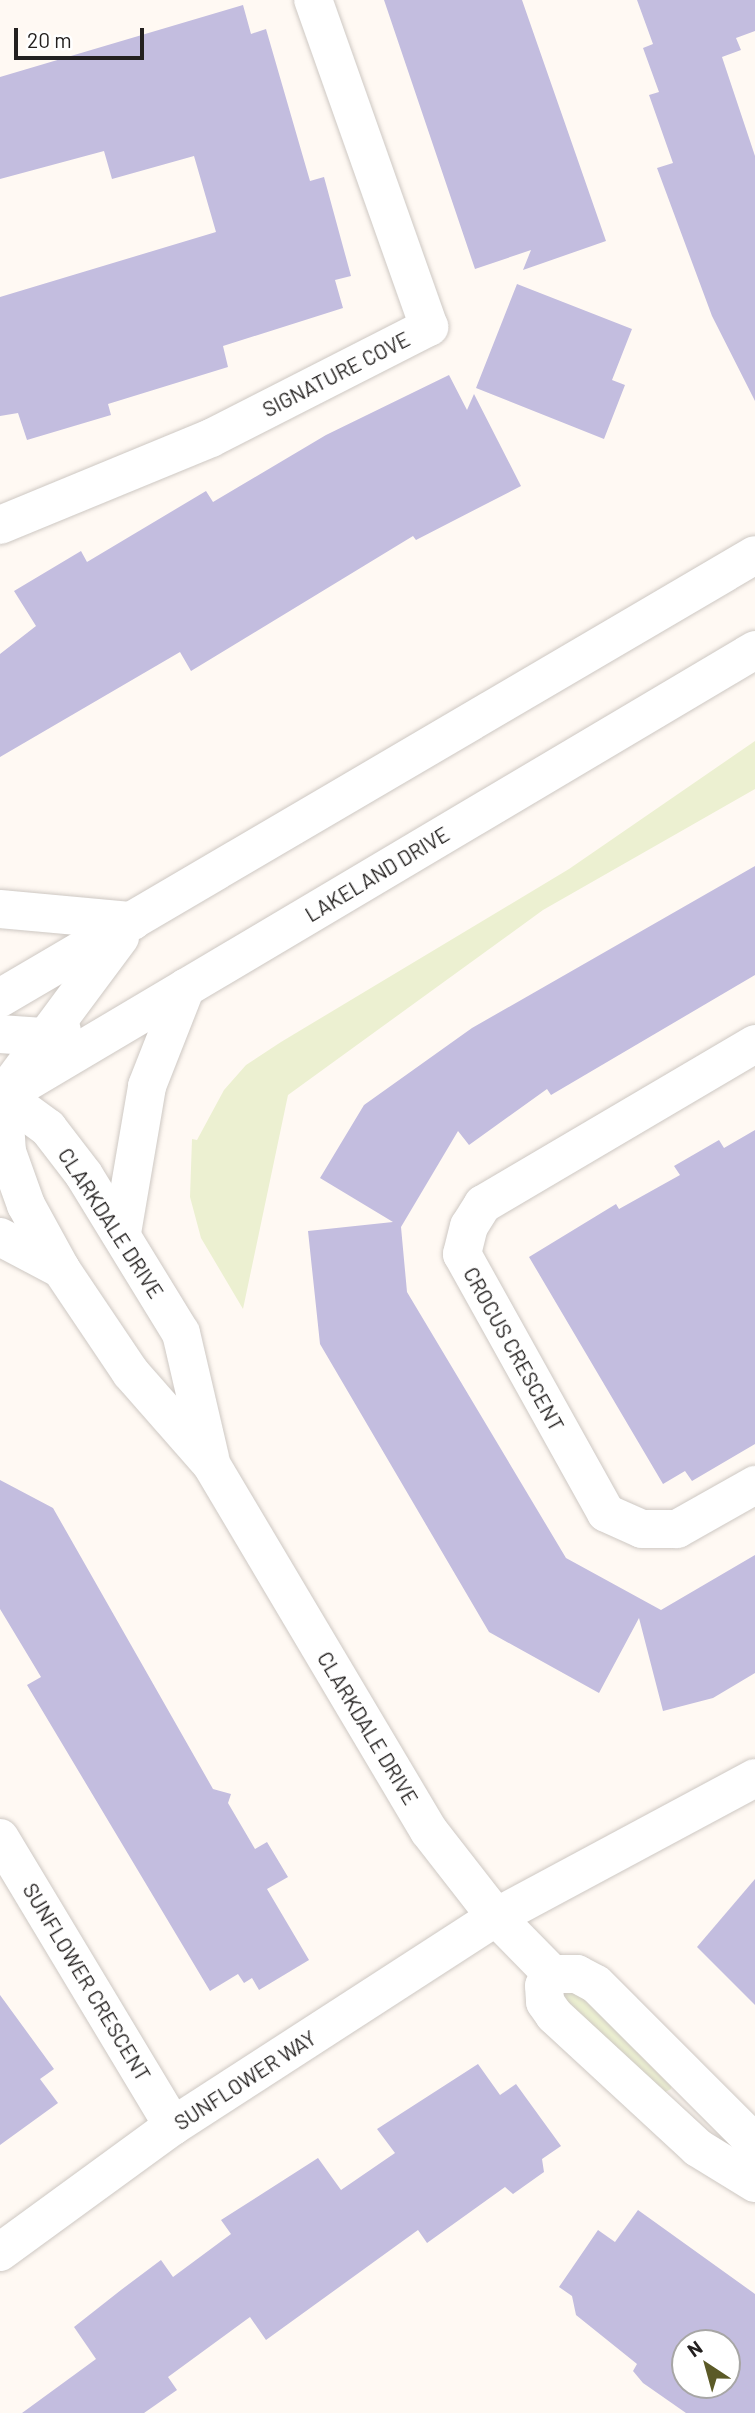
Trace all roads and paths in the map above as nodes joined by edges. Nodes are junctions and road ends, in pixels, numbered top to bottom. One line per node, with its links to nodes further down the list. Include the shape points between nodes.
1 (313, 0): 2 (street, SIGNATURE COVE, via 429,327 211,438)
2 (0, 525)
3 (755, 555): 6 (street)
4 (755, 650): 7 (street, LAKELAND DRIVE)
5 (0, 909): 6 (street)
6 (132, 921): 8 (street); 10 (street)
7 (186, 987): 10 (street); 12 (street, LAKELAND DRIVE); 13 (street, via 147,1086)
8 (0, 998)
9 (0, 1034): 10 (street)
10 (43, 1037): 12 (street)
11 (755, 1044): 17 (street, CROCUS CRESCENT, via 483,1204 469,1226 462,1254 606,1513 642,1529 677,1529)
12 (1, 1096): 13 (street, CLARKDALE DRIVE, via 48,1128); 15 (street, CLARKDALE DRIVE, via 7,1152 26,1205)
13 (121, 1233): 16 (street, CLARKDALE DRIVE, via 181,1333)
14 (0, 1237): 15 (street)
15 (61, 1269): 16 (street, CLARKDALE DRIVE, via 131,1373)
16 (211, 1464): 20 (street, CLARKDALE DRIVE, via 429,1830)
17 (755, 1485)
18 (755, 1778): 20 (street)
19 (0, 1838): 22 (street, SUNFLOWER CRESCENT)
20 (496, 1917): 21 (street, CLARKDALE DRIVE); 22 (street, SUNFLOWER WAY)
21 (552, 1974): 23 (street, via 577,1974 596,1984); 24 (street, via 544,1986 545,2001 554,2015 698,2148)
22 (173, 2126): 25 (street, SUNFLOWER WAY)
23 (755, 2143)
24 (755, 2183)
25 (0, 2252)

